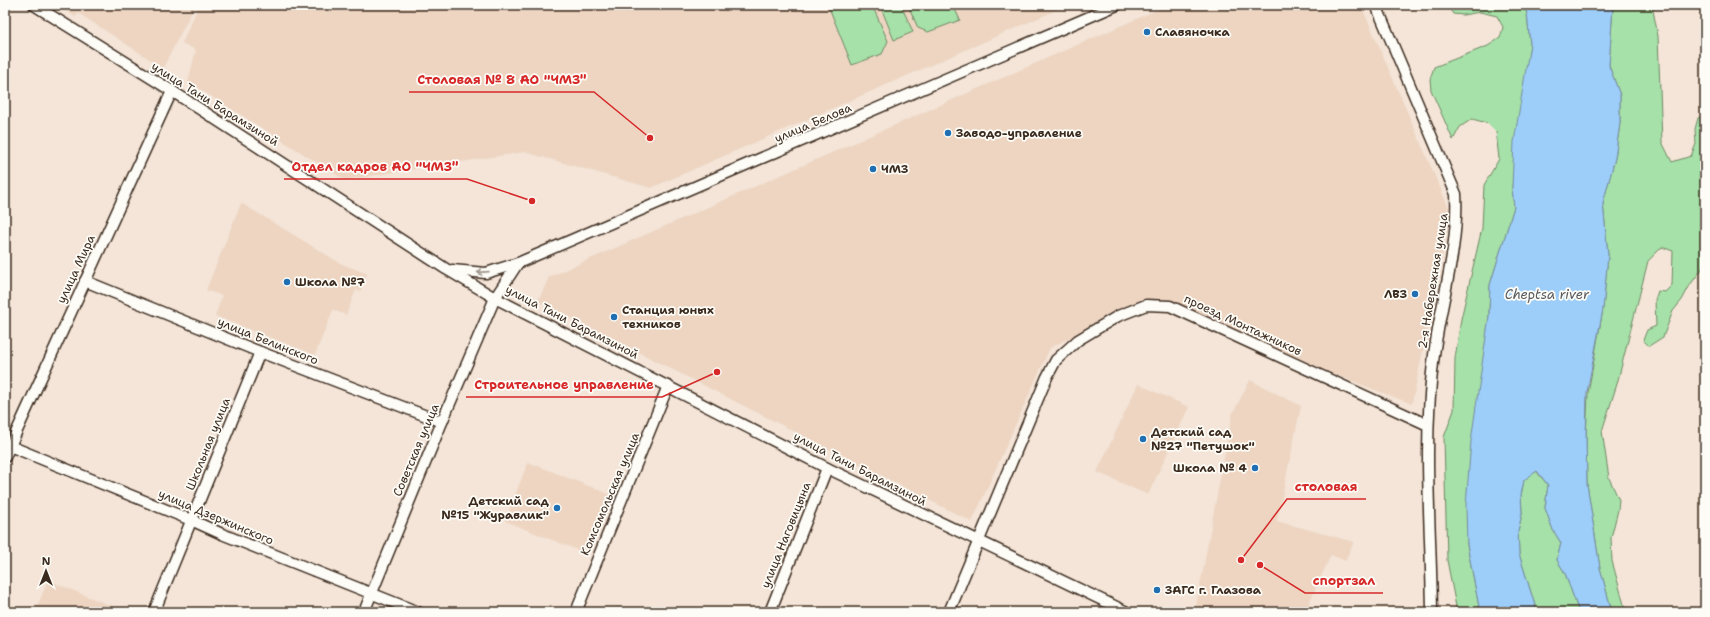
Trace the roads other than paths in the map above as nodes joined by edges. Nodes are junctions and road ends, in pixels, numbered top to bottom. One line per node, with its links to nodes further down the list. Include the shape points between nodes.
1 (34, 5): 4 (street, улица Тани Барамзиной)
2 (1117, 5): 5 (street, улица Белова)
3 (1376, 5): 12 (street, 2-я Набережная улица, via 1456,194 1457,211 1433,363)
4 (172, 91): 6 (street, улица Тани Барамзиной); 7 (street, улица Мира)
5 (518, 263): 6 (street, улица Белова, one-way to 6, via 486,272); 8 (street)
6 (446, 269): 8 (street, улица Тани Барамзиной)
7 (85, 281): 9 (street, улица Белинского); 13 (street, улица Мира)
8 (495, 298): 10 (street, улица Тани Барамзиной); 11 (street, Советская улица)
9 (260, 352): 11 (street, улица Белинского); 16 (street, Школьная улица)
10 (668, 386): 15 (street, улица Тани Барамзиной); 22 (street, Комсомольская улица)
11 (442, 422): 18 (street, Советская улица)
12 (1428, 425): 17 (street, проезд Монтажников, via 1170,306 1146,305 1118,316 1078,340 1056,360); 26 (street, 2-я Набережная улица)
13 (7, 445): 14 (street, улица Мира); 16 (street, улица Дзержинского)
14 (5, 457)
15 (827, 468): 17 (street, улица Тани Барамзиной); 23 (street, улица Наговицына)
16 (192, 520): 18 (street, улица Дзержинского); 19 (street, Школьная улица)
17 (978, 540): 24 (street, проезд Монтажников); 25 (street, улица Тани Барамзиной)
18 (371, 593): 20 (street, Советская улица); 21 (street, улица Дзержинского)
19 (154, 612)
20 (364, 612)
21 (418, 612)
22 (576, 612)
23 (770, 612)
24 (949, 612)
25 (1127, 612)
26 (1432, 612)

